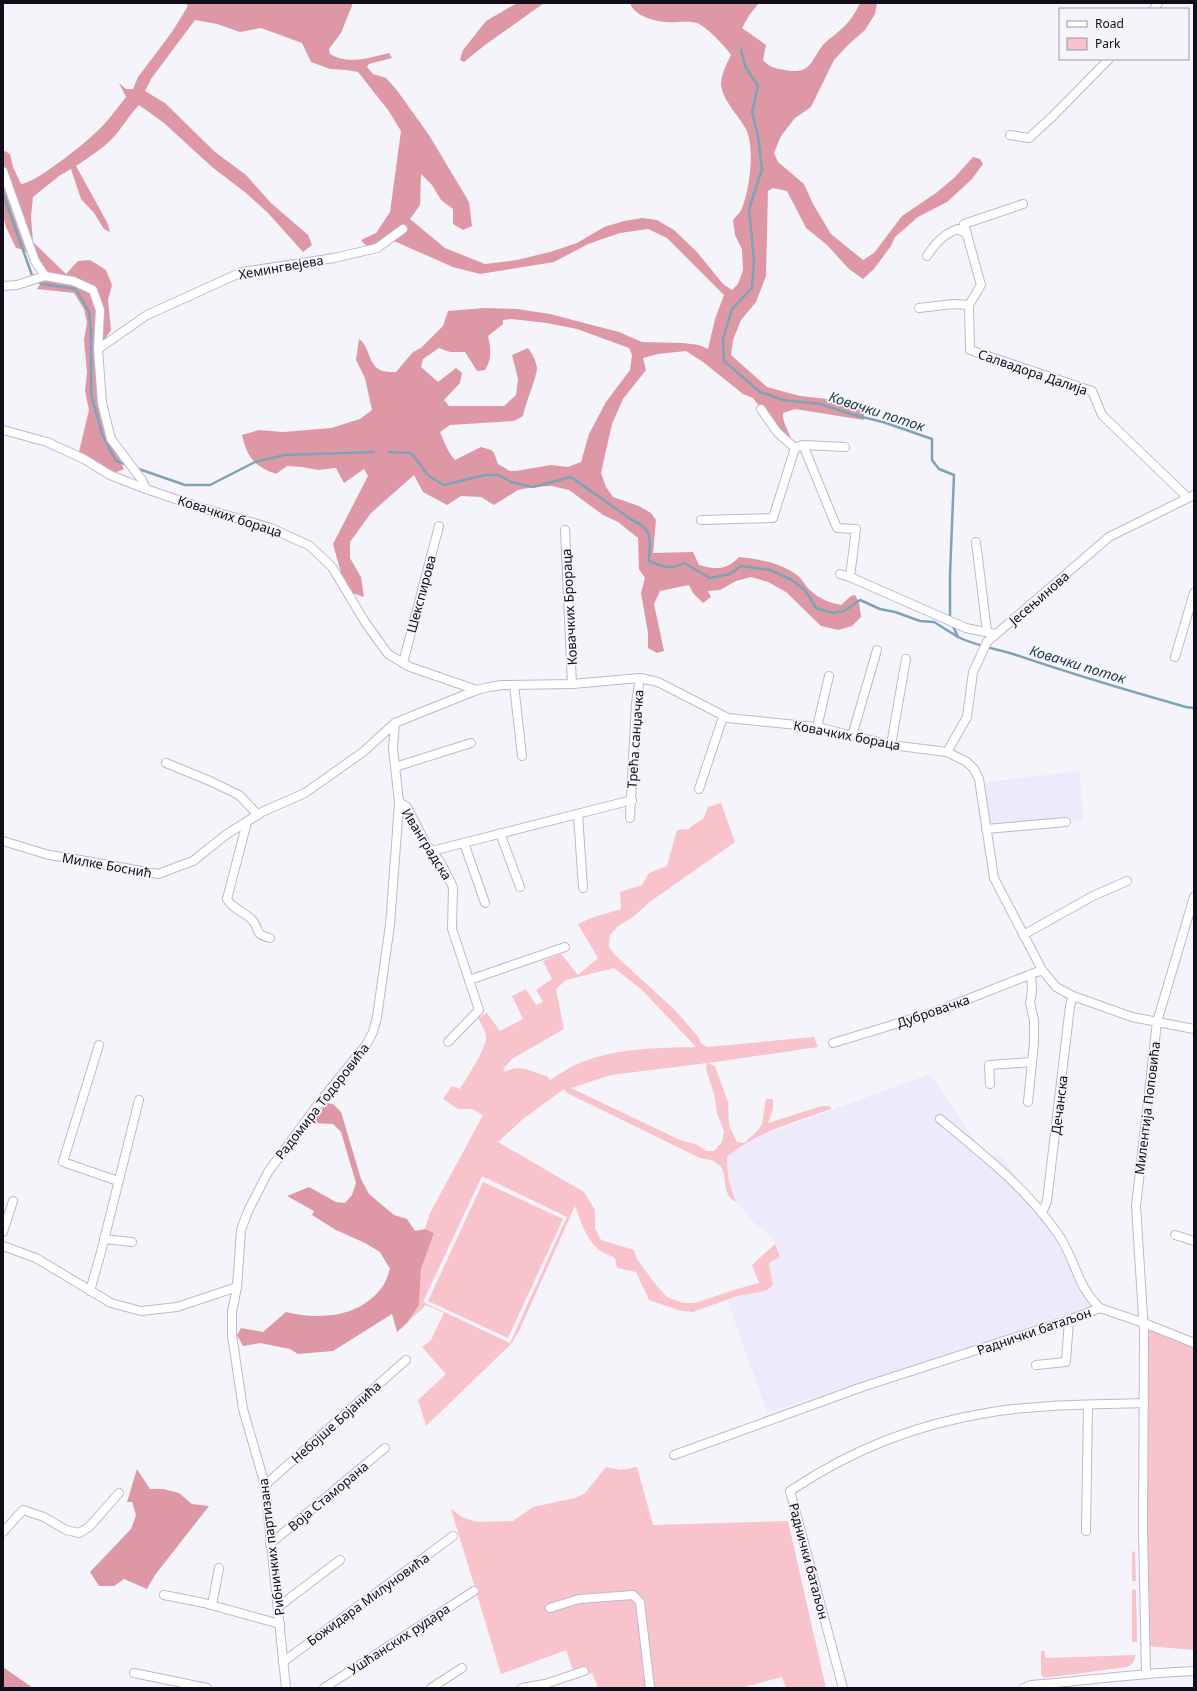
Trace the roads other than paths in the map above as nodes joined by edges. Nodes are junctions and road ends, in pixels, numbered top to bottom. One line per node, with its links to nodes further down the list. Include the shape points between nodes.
1 (1108, 60): 2 (street, via 1029,138)
2 (1010, 135)
3 (3, 171): 8 (street, via 35,261)
4 (1023, 204): 6 (street, via 964,224)
5 (403, 229): 12 (street, Хемингвејева, via 377,248 334,258 242,272 147,314)
6 (966, 234): 7 (street, via 958,230 949,232 937,242); 10 (street, via 981,285)
7 (927, 256)
8 (45, 276): 9 (street, via 17,285); 12 (street, via 73,282 93,290 100,310)
9 (3, 286)
10 (969, 305): 11 (street); 18 (street, Салвадора Далија, via 970,350 1092,391 1102,414)
11 (919, 308)
12 (98, 349): 17 (street, via 102,402 111,439)
13 (761, 409): 15 (street, via 777,432)
14 (3, 430): 17 (street, Ковачких бораца, via 47,442)
15 (799, 446): 16 (street); 19 (street, via 773,518); 24 (street, via 837,528 856,529)
16 (845, 447)
17 (146, 489): 30 (street, Ковачких бораца, via 271,528 310,546 332,568 388,654)
18 (1191, 497): 26 (street, Јесењинова, via 1109,537 1018,617)
19 (701, 520)
20 (439, 526): 30 (street, Шекспирова)
21 (565, 530): 33 (street, Ковачких Брораца)
22 (976, 542): 26 (street)
23 (840, 574): 24 (street)
24 (850, 577): 26 (street, via 958,625)
25 (1194, 593): 28 (street)
26 (991, 633): 42 (street, Јесењинова, via 973,672 967,717)
27 (877, 650): 39 (street)
28 (1175, 658)
29 (906, 659): 41 (street)
30 (403, 663): 35 (street, Ковачких бораца)
31 (829, 676): 38 (street)
32 (640, 678): 33 (street, Ковачких бораца); 36 (street, Ковачких бораца, via 658,682); 47 (street, Трећа санџачка, via 636,703)
33 (572, 684): 34 (street, Ковачких бораца)
34 (514, 685): 35 (street, Ковачких бораца); 43 (street)
35 (477, 690): 37 (street, Ковачких бораца)
36 (723, 717): 38 (street, Ковачких бораца); 46 (street)
37 (395, 723): 45 (street, Радомира Тодоровића); 50 (street, Милке Боснић, via 363,752 305,793)
38 (816, 727): 39 (street, Ковачких бораца)
39 (852, 736): 41 (street, Ковачких бораца)
40 (471, 742): 45 (street)
41 (890, 744): 42 (street, Ковачких бораца)
42 (947, 752): 54 (street, Ковачких бораца, via 967,762 974,769 982,793)
43 (522, 756)
44 (166, 763): 50 (street, via 238,795)
45 (395, 767): 48 (street, Радомира Тодоровића)
46 (699, 789)
47 (632, 800): 49 (street, Трећа санџачка); 51 (street, Трећа санџачка)
48 (399, 802): 58 (street, Иванградска, via 407,807); 90 (street, Радомира Тодоровића, via 390,925 373,1032 366,1045 268,1172 248,1211 242,1230)
49 (578, 814): 55 (street, Трећа санџачка); 61 (street)
50 (258, 815): 52 (street, Милке Боснић)
51 (630, 818)
52 (247, 822): 56 (street, Милке Боснић, via 193,861 158,874 49,855); 65 (street, via 227,899 253,921 260,935)
53 (1066, 822): 54 (street)
54 (986, 829): 64 (street, Ковачких бораца, via 994,878)
55 (500, 834): 57 (street, Трећа санџачка); 60 (street)
56 (3, 841)
57 (464, 843): 58 (street, Трећа санџачка); 63 (street)
58 (432, 851): 69 (street, Иванградска, via 454,887 452,929)
59 (1127, 881): 64 (street, via 1100,892)
60 (520, 887)
61 (583, 888)
62 (1194, 897): 71 (street, Милентија Поповића)
63 (485, 903)
64 (1023, 935): 67 (street, Ковачких бораца)
65 (270, 938)
66 (565, 947): 69 (street)
67 (1042, 970): 68 (street, Дубровачка); 70 (street, Ковачких бораца, via 1056,987)
68 (1031, 974): 74 (street, Дубровачка, via 935,1012); 76 (street, via 1030,1003 1034,1020)
69 (468, 980): 73 (street, Иванградска, via 478,1010)
70 (1073, 996): 71 (street, Ковачких бораца, via 1132,1017); 83 (street, Дечанска, via 1047,1201)
71 (1157, 1022): 72 (street, Ковачких бораца); 95 (street, Милентија Поповића, via 1136,1206)
72 (1194, 1029)
73 (448, 1042)
74 (833, 1043)
75 (99, 1045): 81 (street, via 63,1162)
76 (1032, 1062): 77 (street, via 989,1065); 79 (street)
77 (990, 1084)
78 (139, 1100): 81 (street)
79 (1028, 1102)
80 (940, 1118): 83 (street, via 997,1165)
81 (118, 1181): 86 (street)
82 (13, 1201): 84 (street)
83 (1042, 1213): 92 (street, via 1060,1236 1088,1295)
84 (3, 1232)
85 (1175, 1235): 87 (street)
86 (104, 1239): 88 (street); 91 (street)
87 (1194, 1241)
88 (132, 1242)
89 (3, 1246): 91 (street, via 36,1258)
90 (237, 1287): 91 (street, via 176,1307 141,1311 111,1303); 93 (street, Радомира Тодоровића)
91 (90, 1291)
92 (1100, 1308): 94 (street, Раднички батаљон); 95 (street, Раднички батаљон)
93 (232, 1312): 103 (street, Рибничких партизана, via 232,1335 244,1409)
94 (1069, 1320): 98 (street, via 1066,1362); 102 (street, Раднички батаљон, via 862,1387)
95 (1144, 1323): 96 (street, Раднички батаљон); 99 (street)
96 (1194, 1343)
97 (406, 1360): 103 (street, Небојше Бојанића)
98 (1036, 1365)
99 (1144, 1403): 100 (street, Раднички батаљон); 122 (street)
100 (1088, 1406): 105 (street); 129 (street, Раднички батаљон, via 992,1412 908,1431 846,1458 790,1491)
101 (385, 1448): 108 (street, Воја Стаморана)
102 (674, 1455)
103 (266, 1485): 108 (street, Рибничких партизана)
104 (119, 1493): 106 (street, via 88,1527 79,1533 66,1530 44,1517 23,1510)
105 (1086, 1531)
106 (3, 1532)
107 (454, 1536): 117 (street, Божидара Милуновића)
108 (270, 1544): 114 (street, Рибничких партизана)
109 (340, 1560): 114 (street)
110 (219, 1568): 113 (street)
111 (474, 1591): 125 (street, Ушћанских рудара)
112 (164, 1595): 113 (street)
113 (212, 1605): 116 (street)
114 (278, 1607): 116 (street, Рибничких партизана)
115 (550, 1608): 128 (street, via 579,1600 633,1595 638,1598)
116 (280, 1624): 117 (street, Рибничких партизана)
117 (283, 1662): 124 (street, Рибничких партизана)
118 (462, 1668): 126 (street)
119 (1194, 1671): 122 (street)
120 (584, 1672): 127 (street)
121 (134, 1673): 123 (street)
122 (1146, 1674): 130 (street, via 1031,1685)
123 (207, 1688)
124 (286, 1688)
125 (324, 1688)
126 (431, 1688)
127 (522, 1688)
128 (650, 1688)
129 (843, 1688)
130 (1024, 1688)

